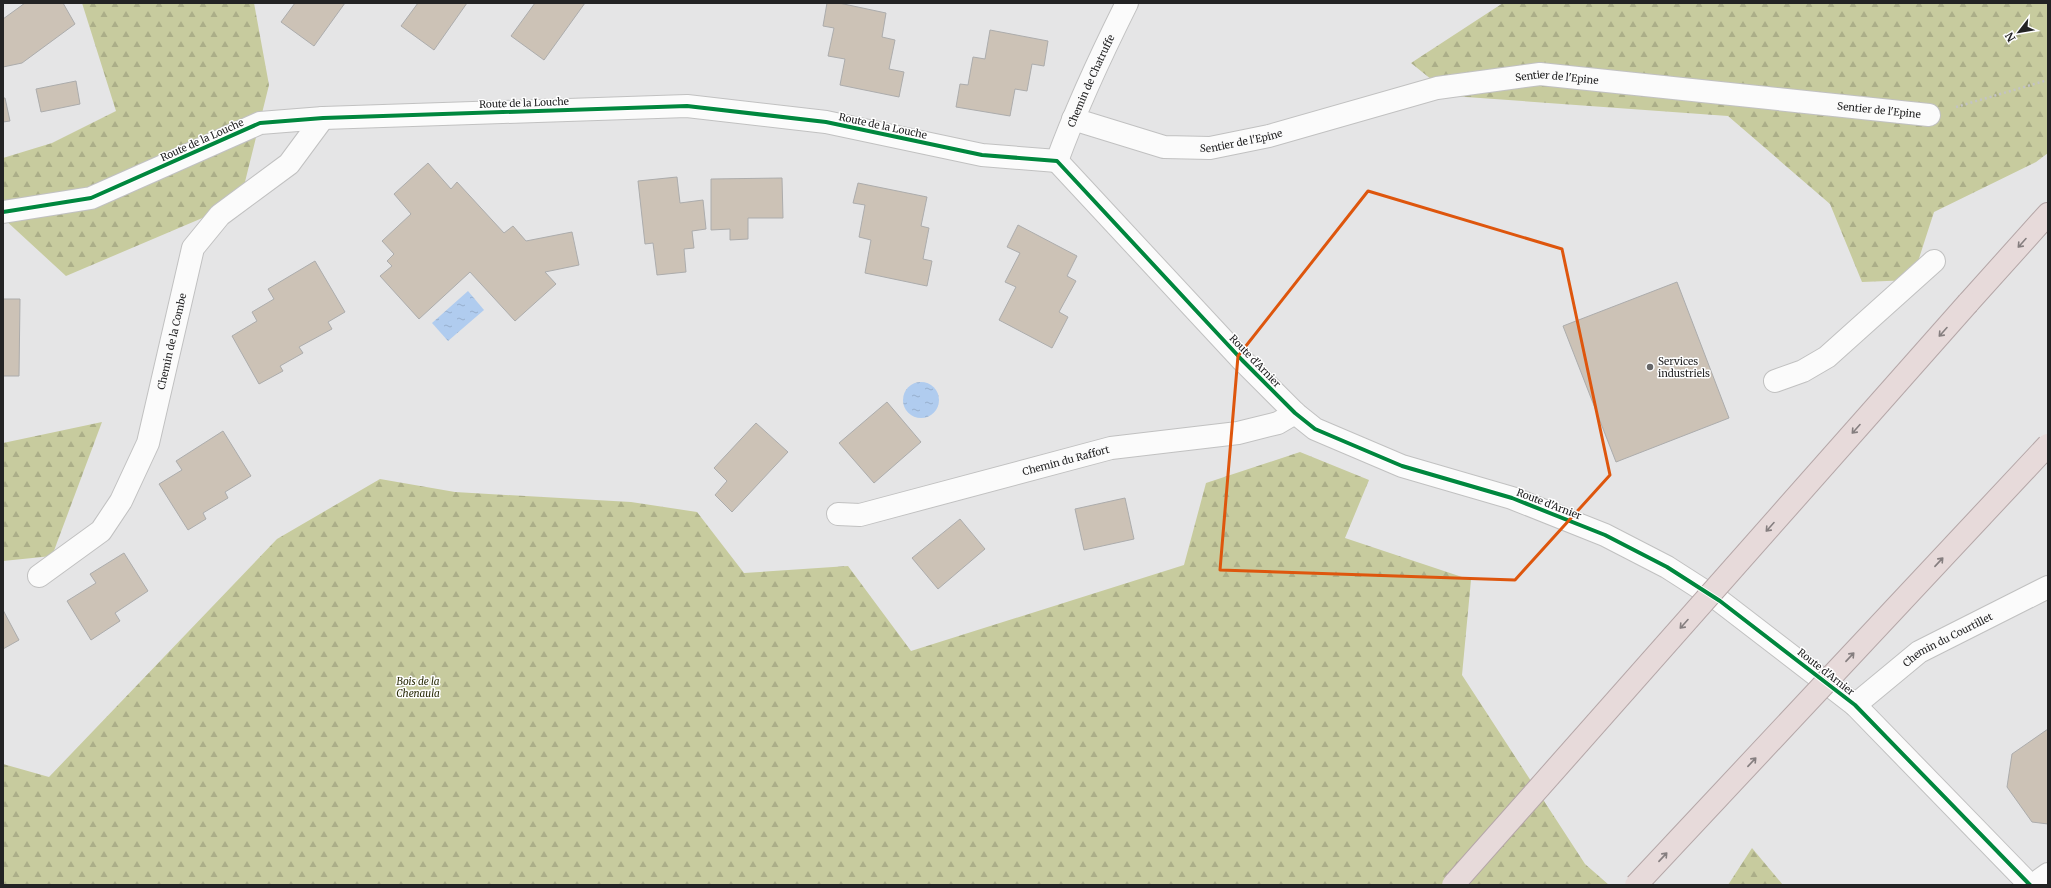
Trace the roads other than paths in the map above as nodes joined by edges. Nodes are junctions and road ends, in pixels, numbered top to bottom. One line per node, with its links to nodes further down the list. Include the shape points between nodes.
1 (1127, 3): 4 (street, Chemin de Chatruffe, via 1103,48)
2 (1929, 115): 4 (street, Sentier de l'Epine, via 1540,74 1437,88 1269,136 1210,148 1164,147)
3 (323, 118): 5 (street, Route de la Louche, via 687,106 826,122 982,155); 6 (street, Route de la Louche, via 260,123 91,198); 13 (street, Chemin de la Combe, via 288,164 220,215 192,248 148,443 121,501 101,531)
4 (1073, 119): 5 (street, Chemin de Chatruffe)
5 (1057, 160): 10 (street, Route d'Arnier)
6 (3, 212)
7 (2048, 214): 17 (highway, one-way to 17, bridge)
8 (1934, 261): 9 (street, via 1827,357 1803,371)
9 (1775, 381)
10 (1295, 413): 12 (street, Chemin du Raffort, via 1278,423 1238,434 1111,448 860,515); 15 (street, Route d'Arnier, via 1315,429 1402,466 1512,498 1606,535 1667,567 1720,601)
11 (2048, 445): 18 (highway, one-way to 11, bridge)
12 (838, 514)
13 (39, 576)
14 (2048, 587): 15 (street, Chemin du Courtillet, via 1919,652)
15 (1855, 705): 19 (street, Route d'Arnier)
16 (2048, 874): 19 (street)
17 (1453, 885)
18 (1636, 885)
19 (2031, 885)

